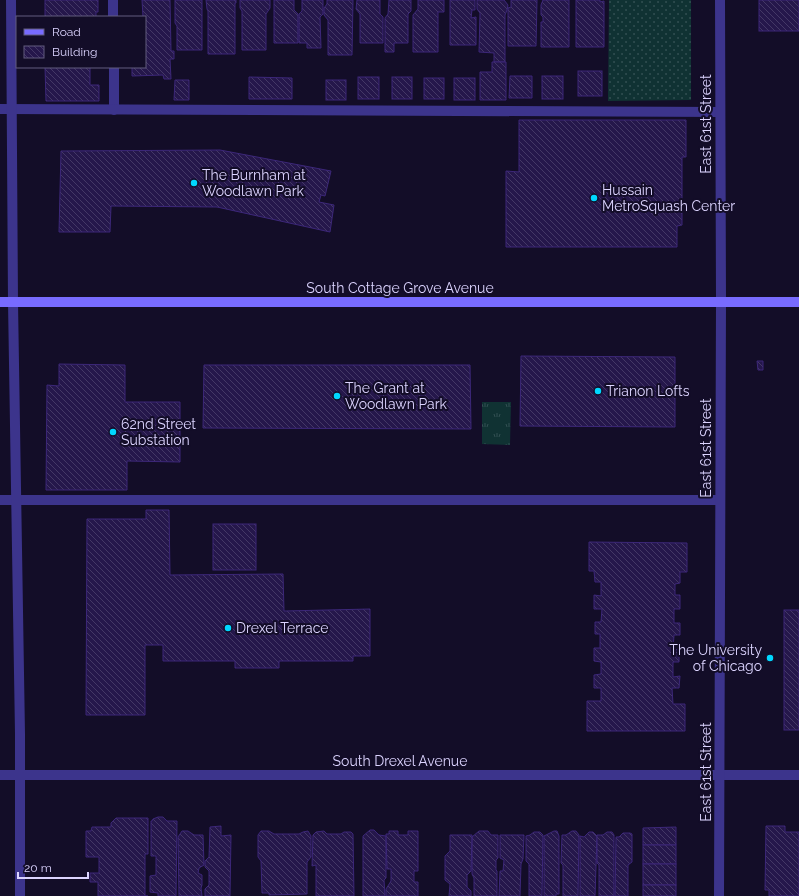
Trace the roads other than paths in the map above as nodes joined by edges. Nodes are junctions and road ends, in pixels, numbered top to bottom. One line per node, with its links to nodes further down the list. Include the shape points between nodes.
1 (11, 0): 7 (street)
2 (113, 0): 4 (street)
3 (720, 0): 9 (street, East 61st Street)
4 (113, 16)
5 (114, 68): 8 (street)
6 (0, 109): 7 (street)
7 (12, 109): 8 (street); 11 (street)
8 (114, 110): 9 (street)
9 (720, 112): 12 (street, East 61st Street)
10 (0, 302): 11 (main road, South Cottage Grove Avenue)
11 (13, 302): 12 (main road, South Cottage Grove Avenue); 15 (street)
12 (721, 302): 13 (main road, South Cottage Grove Avenue); 16 (street, East 61st Street)
13 (799, 302)
14 (0, 500): 15 (street)
15 (16, 500): 16 (street); 18 (street)
16 (720, 500): 19 (street, East 61st Street)
17 (0, 775): 18 (street, South Drexel Avenue)
18 (20, 775): 19 (street, South Drexel Avenue); 21 (street)
19 (719, 775): 20 (street, South Drexel Avenue); 22 (street, East 61st Street)
20 (799, 775)
21 (20, 896)
22 (719, 896)

